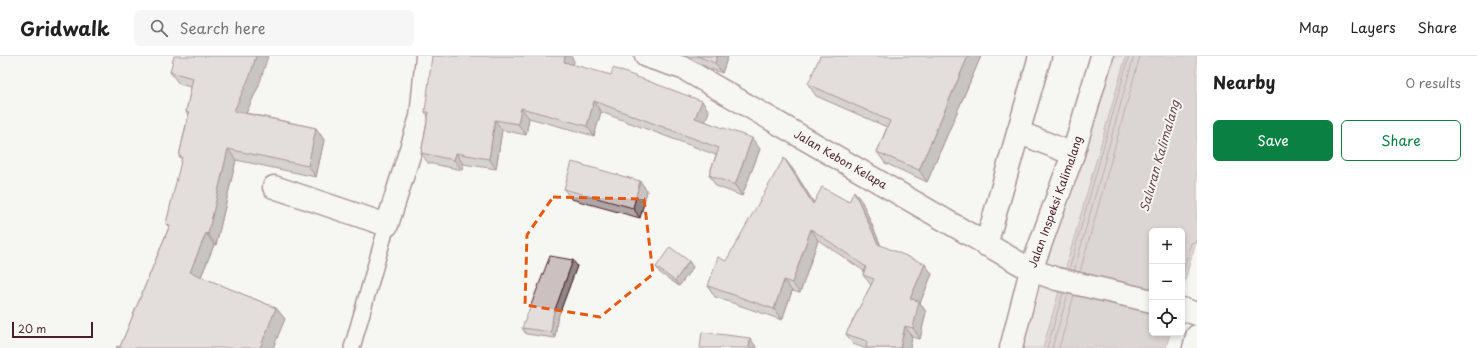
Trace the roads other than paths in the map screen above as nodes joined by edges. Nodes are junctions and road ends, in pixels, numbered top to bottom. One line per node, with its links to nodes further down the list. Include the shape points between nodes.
1 (427, 56): 8 (street, via 421,117)
2 (646, 56): 9 (street, Jalan Kebon Kelapa, via 683,68)
3 (1040, 56): 5 (street)
4 (1102, 56): 6 (street, Jalan Inspeksi Kalimalang)
5 (1018, 132): 6 (street); 9 (street)
6 (1073, 154): 10 (street, Jalan Inspeksi Kalimalang)
7 (274, 188): 8 (street)
8 (387, 225): 15 (lane)
9 (986, 245): 10 (street, Jalan Kebon Kelapa)
10 (1031, 270): 11 (street, Jalan Kebon Kelapa, via 1057,279); 16 (street, Jalan Inspeksi Kalimalang)
11 (1149, 300)
12 (1185, 310): 13 (street)
13 (1197, 314)
14 (1197, 336): 17 (street)
15 (352, 348)
16 (1011, 348)
17 (1194, 348)

